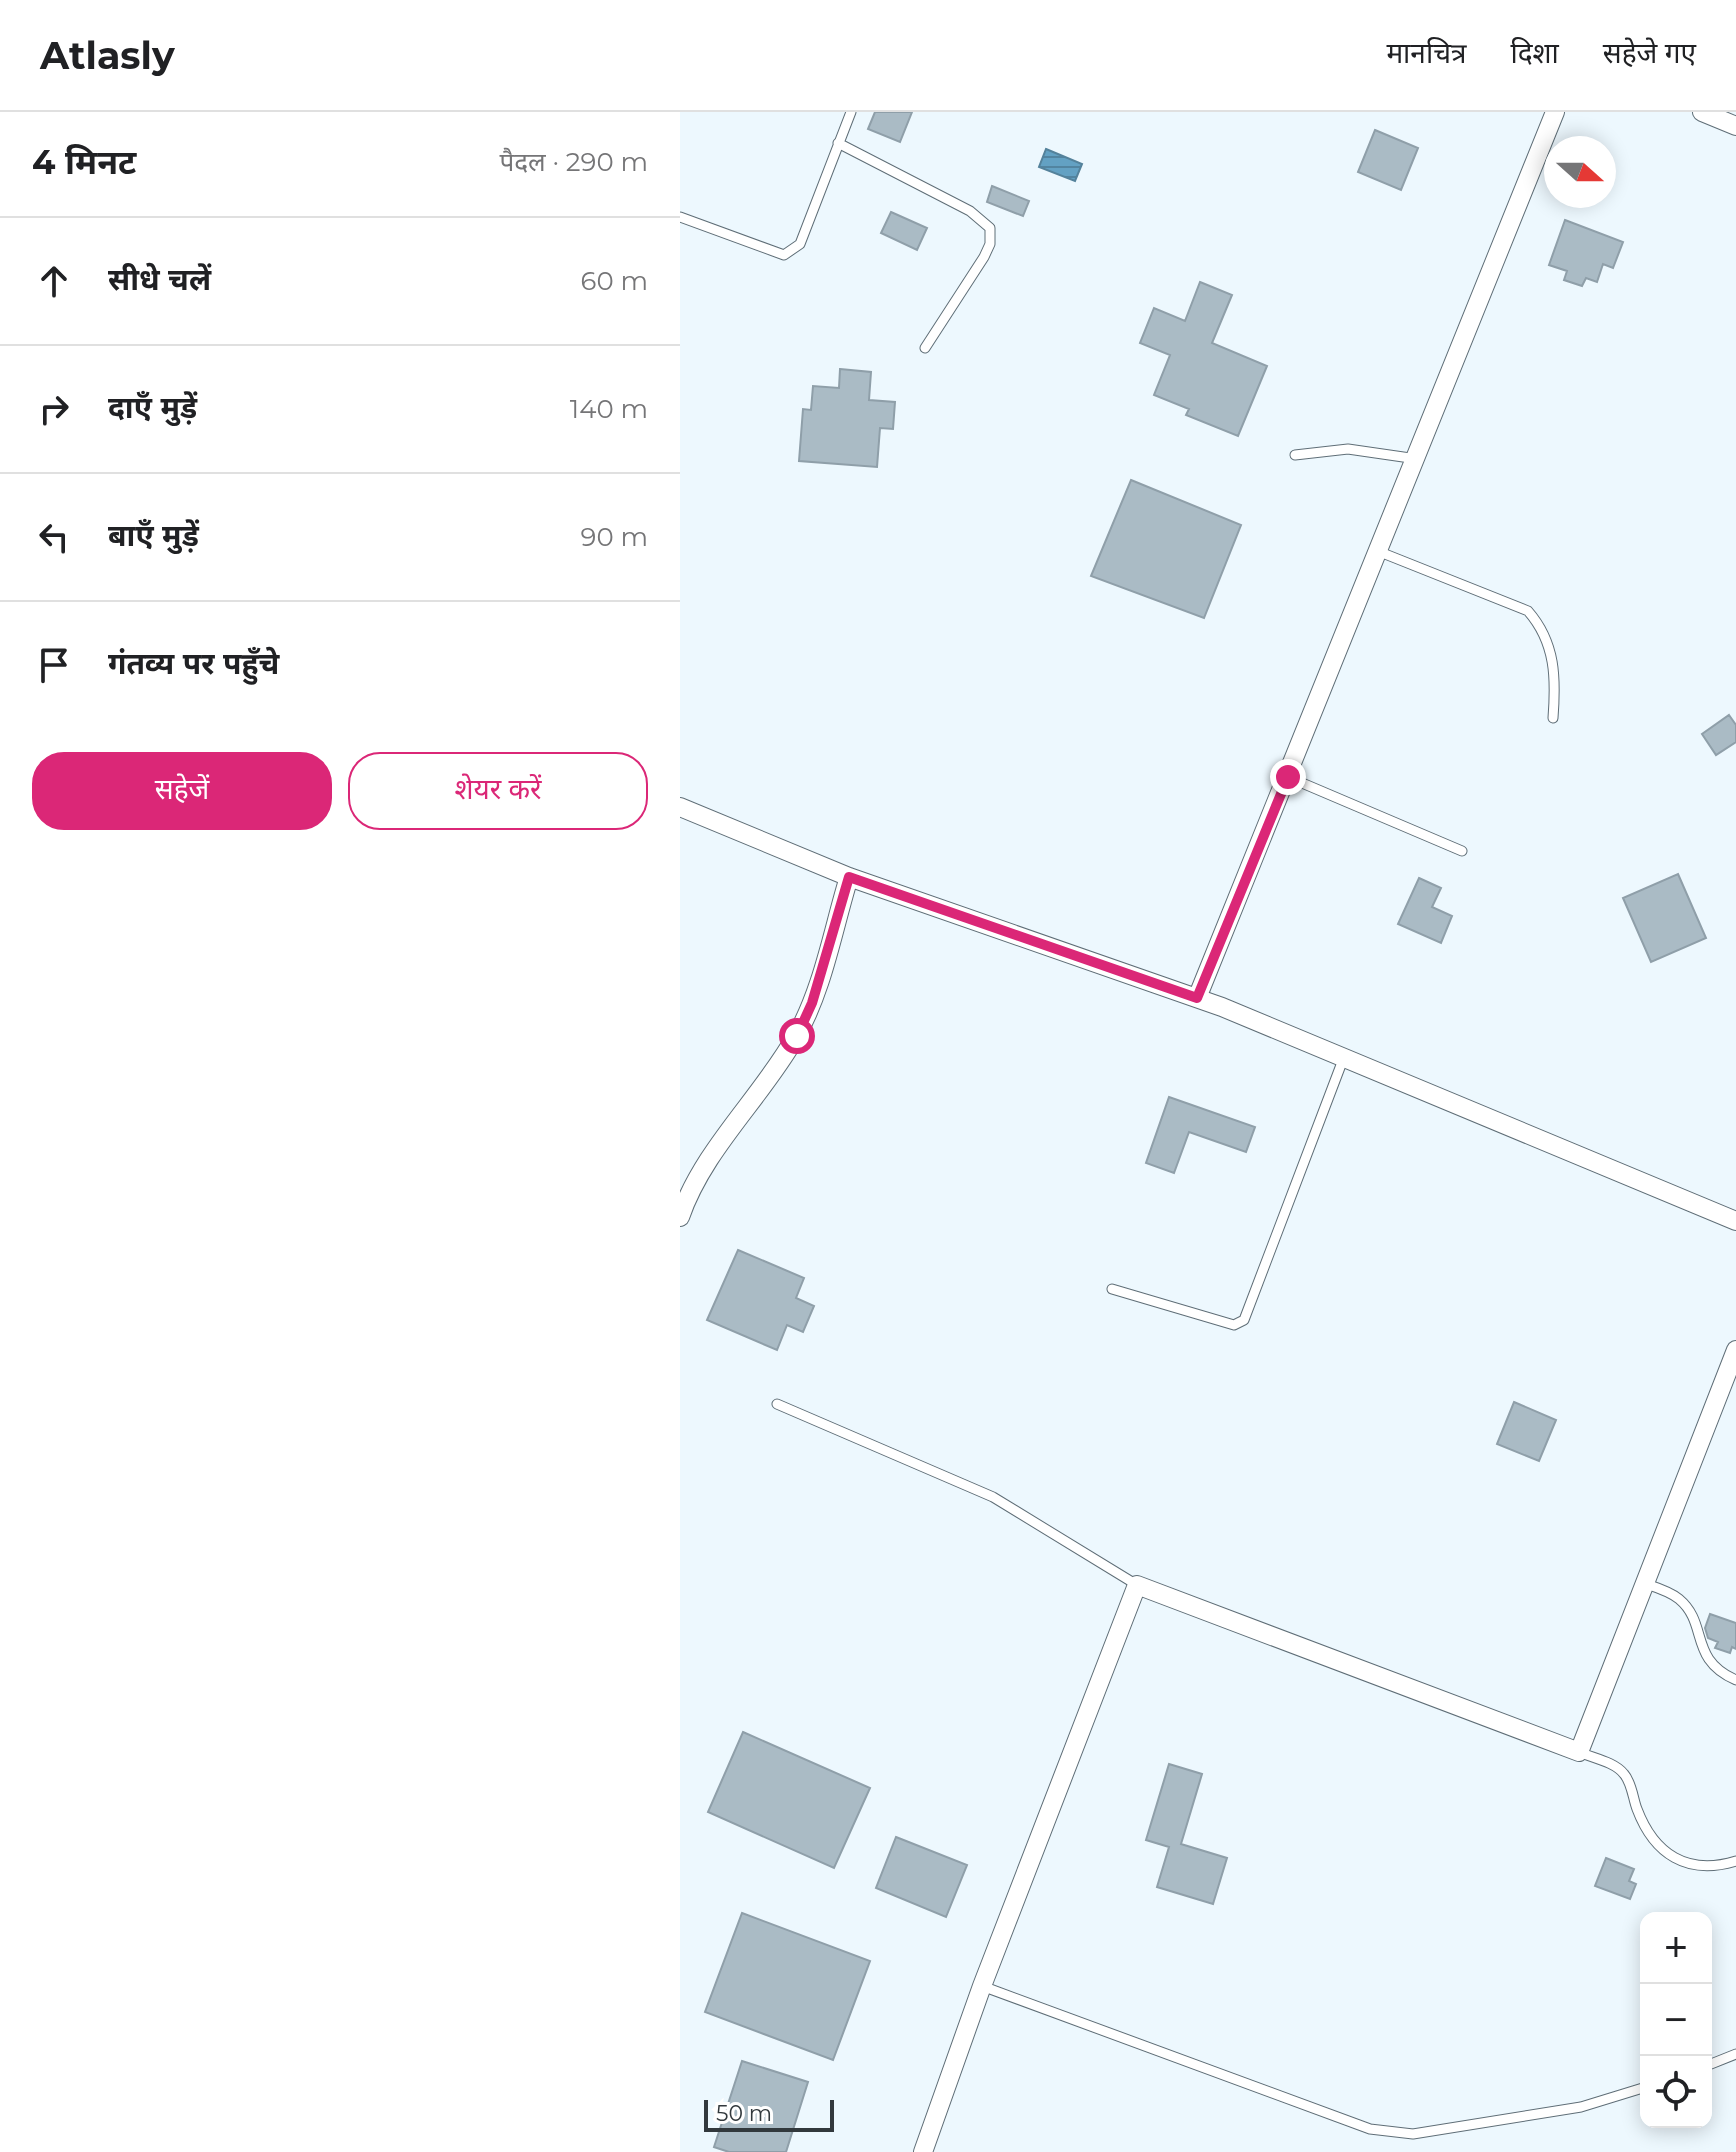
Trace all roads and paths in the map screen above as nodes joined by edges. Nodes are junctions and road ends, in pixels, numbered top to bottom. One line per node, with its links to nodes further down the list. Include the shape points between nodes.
1 (851, 112): 5 (lane)
2 (1555, 112): 9 (street)
3 (1702, 112): 4 (street)
4 (1736, 126)
5 (838, 143): 6 (lane, via 794,251 784,255); 7 (lane, via 970,211 990,228 984,257)
6 (680, 217)
7 (925, 348)
8 (1295, 455): 9 (lane, via 1348,449)
9 (1417, 459): 10 (street)
10 (1380, 552): 11 (lane, via 1528,611 1554,660); 12 (street)
11 (1553, 718)
12 (1288, 777): 14 (lane); 16 (street)
13 (680, 807): 15 (street)
14 (1462, 851)
15 (849, 877): 16 (street); 18 (street, via 797,1036 707,1164)
16 (1197, 998): 17 (street)
17 (1344, 1057): 19 (street); 20 (lane, via 1244,1320 1234,1325)
18 (680, 1217)
19 (1736, 1221)
20 (1112, 1289)
21 (1736, 1350): 23 (street)
22 (777, 1404): 24 (lane, via 993,1497)
23 (1643, 1583): 25 (lane, via 1678,1599 1708,1662); 26 (street)
24 (1137, 1585): 26 (street); 28 (street)
25 (1736, 1680)
26 (1579, 1752): 27 (lane, via 1627,1776 1647,1834 1664,1853 1691,1863)
27 (1736, 1861)
28 (982, 1986): 31 (lane, via 1390,2133 1413,2134 1581,2107); 32 (street)
29 (1736, 2054): 30 (lane)
30 (1712, 2064)
31 (1640, 2089)
32 (923, 2152)

